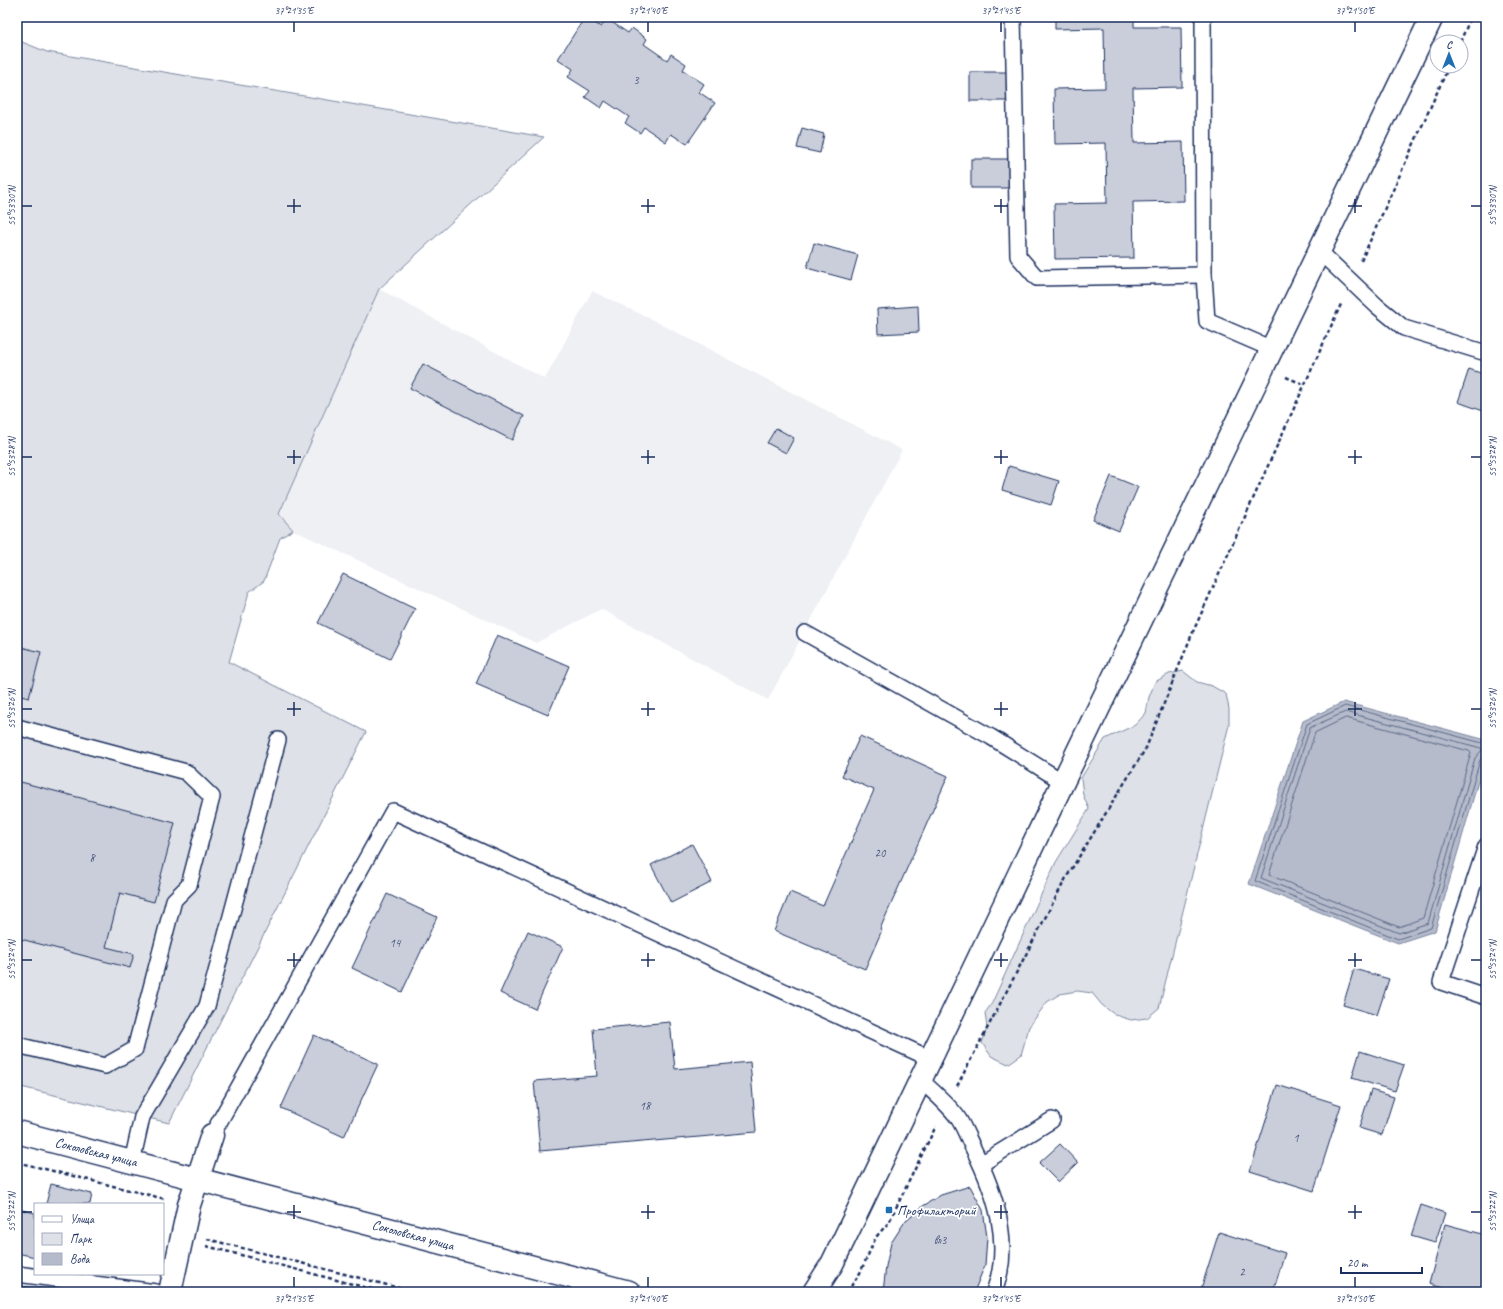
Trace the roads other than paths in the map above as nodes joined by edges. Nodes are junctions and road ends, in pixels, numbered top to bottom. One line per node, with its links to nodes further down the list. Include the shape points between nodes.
1 (1013, 17): 5 (lane, via 1018,256 1037,278)
2 (1204, 17): 5 (lane)
3 (1432, 17): 4 (street)
4 (1319, 251): 6 (street); 7 (lane, via 1404,328)
5 (1204, 275): 6 (lane, via 1207,321)
6 (1272, 350): 11 (street)
7 (1486, 353)
8 (805, 632): 11 (lane, via 991,737)
9 (17, 727): 14 (lane, via 186,772 212,797 189,885 174,900 135,1049 105,1066)
10 (278, 740): 20 (lane, via 207,1006 142,1117)
11 (1063, 782): 15 (street)
12 (1486, 846): 13 (lane, via 1441,982)
13 (1486, 997)
14 (17, 1045)
15 (931, 1059): 16 (street); 19 (lane, via 393,811)
16 (921, 1080): 21 (lane, via 958,1118); 27 (street, via 832,1264)
17 (1052, 1120): 21 (lane)
18 (17, 1132): 20 (street, Соколовская улица)
19 (212, 1135): 22 (street)
20 (132, 1162): 22 (street, Соколовская улица)
21 (981, 1164): 28 (lane, via 999,1217 1003,1248)
22 (197, 1179): 25 (street); 26 (street, Соколовская улица)
23 (17, 1274): 24 (lane)
24 (156, 1292)
25 (170, 1292)
26 (629, 1292)
27 (814, 1292)
28 (994, 1292)

